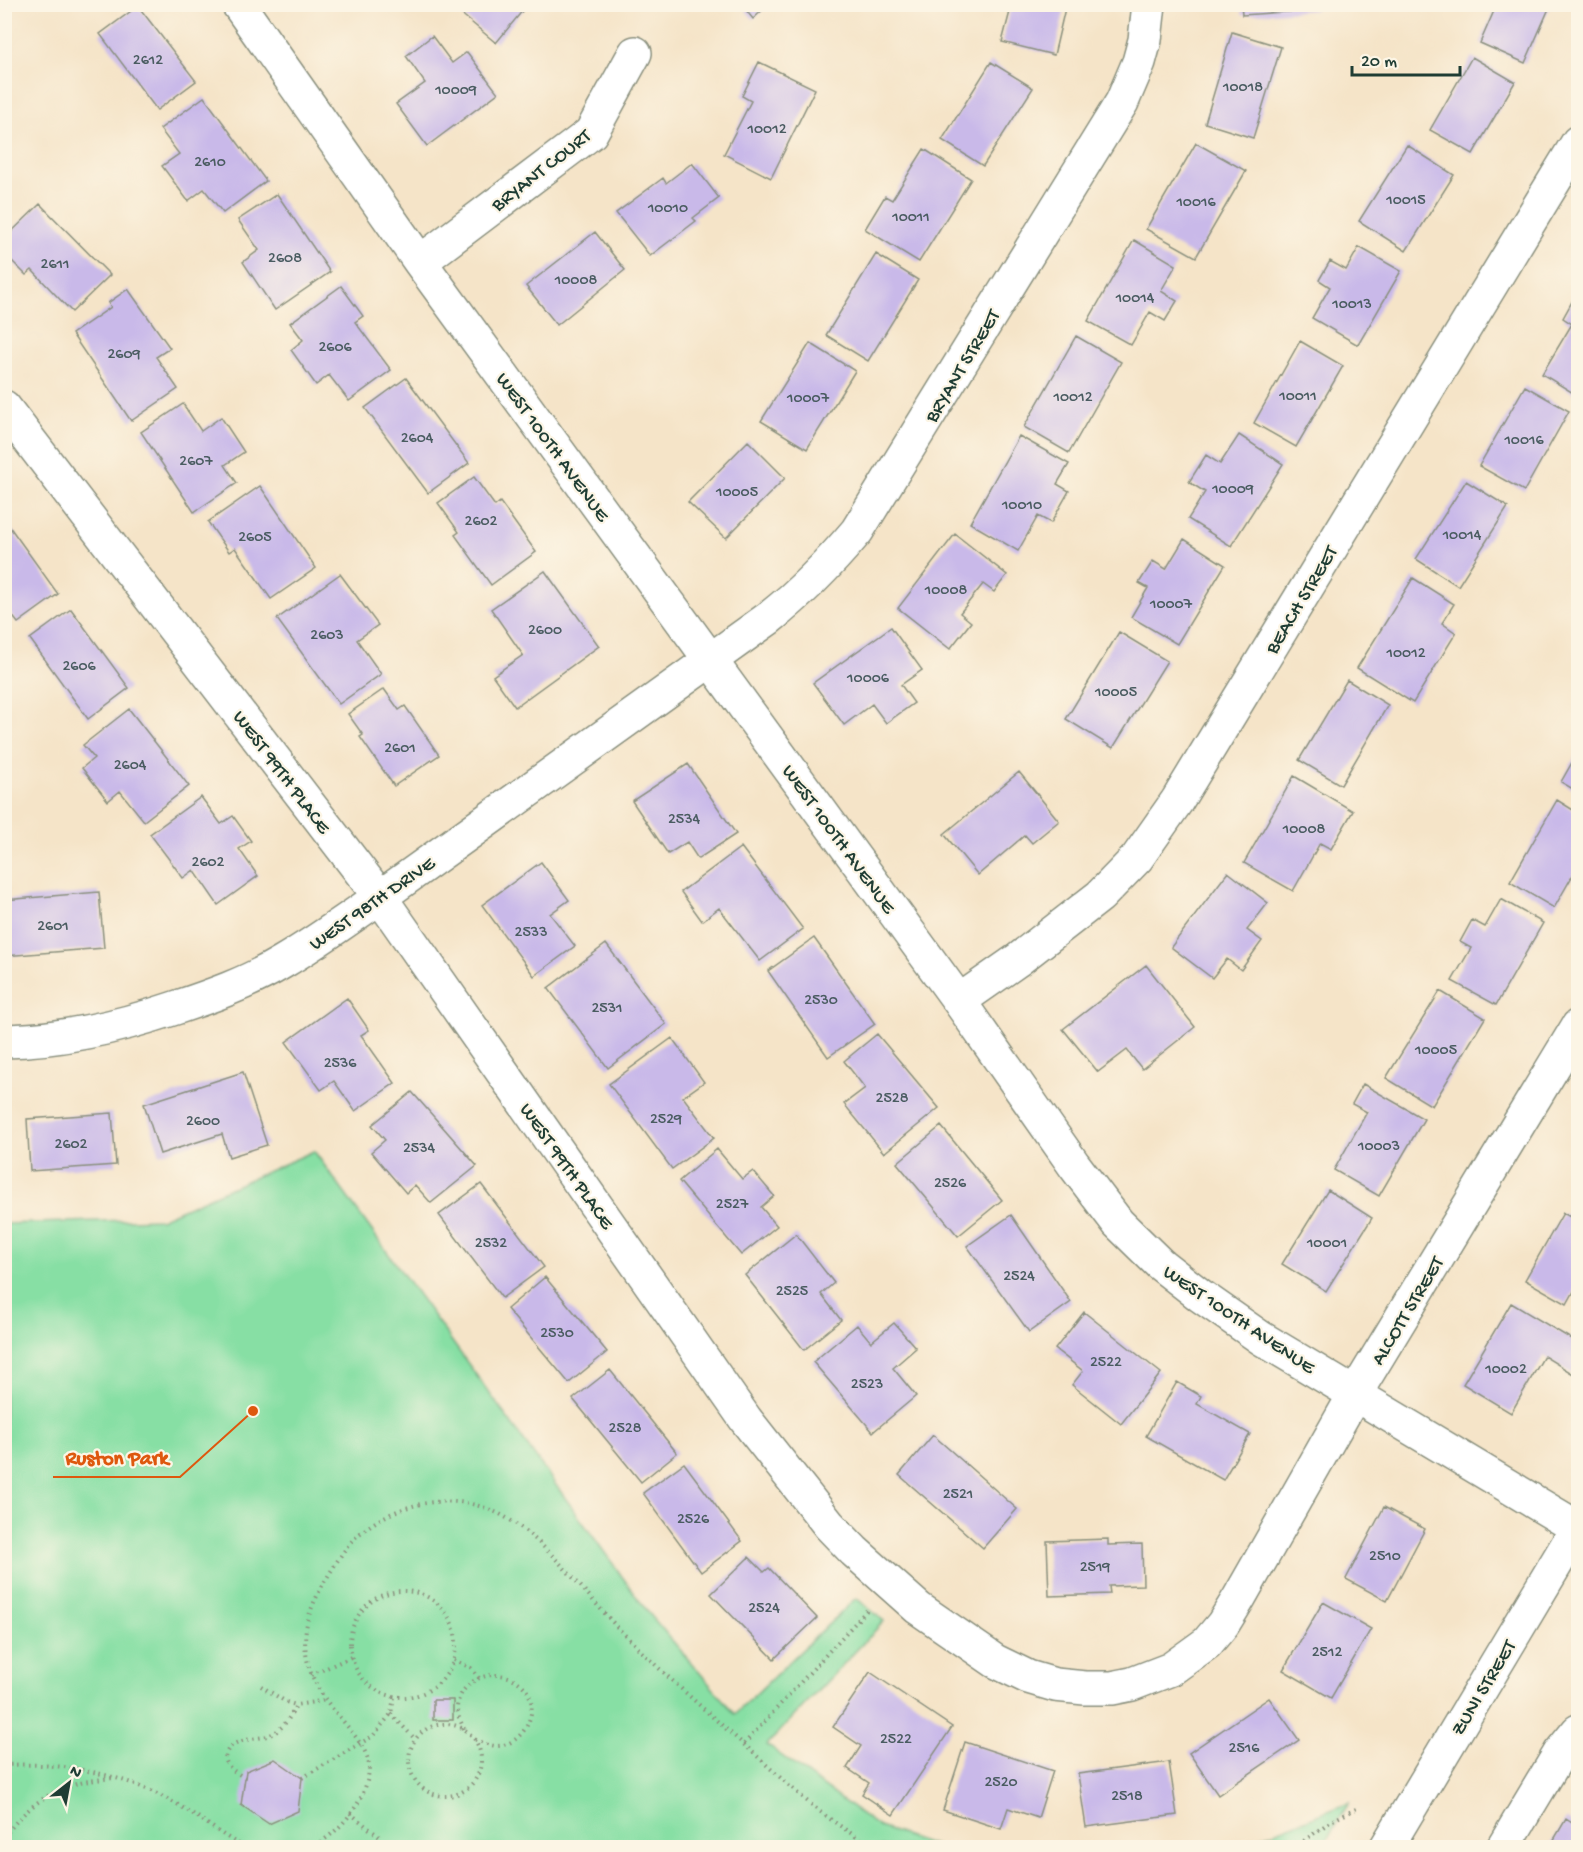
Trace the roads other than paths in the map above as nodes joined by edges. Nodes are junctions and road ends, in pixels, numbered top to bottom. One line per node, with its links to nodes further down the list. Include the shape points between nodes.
1 (238, 4): 5 (street, WEST 100TH AVENUE)
2 (1149, 4): 7 (street, BRYANT STREET, via 1139,62 1122,102 857,531 800,594)
3 (635, 53): 5 (street, BRYANT COURT, via 591,133)
4 (1578, 142): 9 (street, BEACH STREET, via 1177,801 1137,858 1100,897)
5 (420, 262): 7 (street, WEST 100TH AVENUE)
6 (4, 406): 8 (street, WEST 99TH PLACE)
7 (703, 664): 8 (street, WEST 98TH DRIVE); 9 (street, WEST 100TH AVENUE)
8 (380, 897): 11 (street, WEST 98TH DRIVE, via 279,964 228,989 129,1023 83,1034); 14 (street, WEST 99TH PLACE, via 746,1420 829,1525 918,1608 995,1661 1028,1677 1055,1685 1112,1688 1171,1669 1207,1643)
9 (958, 1001): 12 (street, WEST 100TH AVENUE, via 1118,1223 1160,1264 1201,1296 1261,1338)
10 (1578, 1026): 12 (street, ALCOTT STREET)
11 (4, 1041)
12 (1354, 1394): 13 (street, WEST 100TH AVENUE); 14 (street, ALCOTT STREET)
13 (1578, 1528): 16 (street, ZUNI STREET)
14 (1239, 1598)
15 (1578, 1731): 17 (street, via 1560,1753)
16 (1386, 1848)
17 (1503, 1848)

